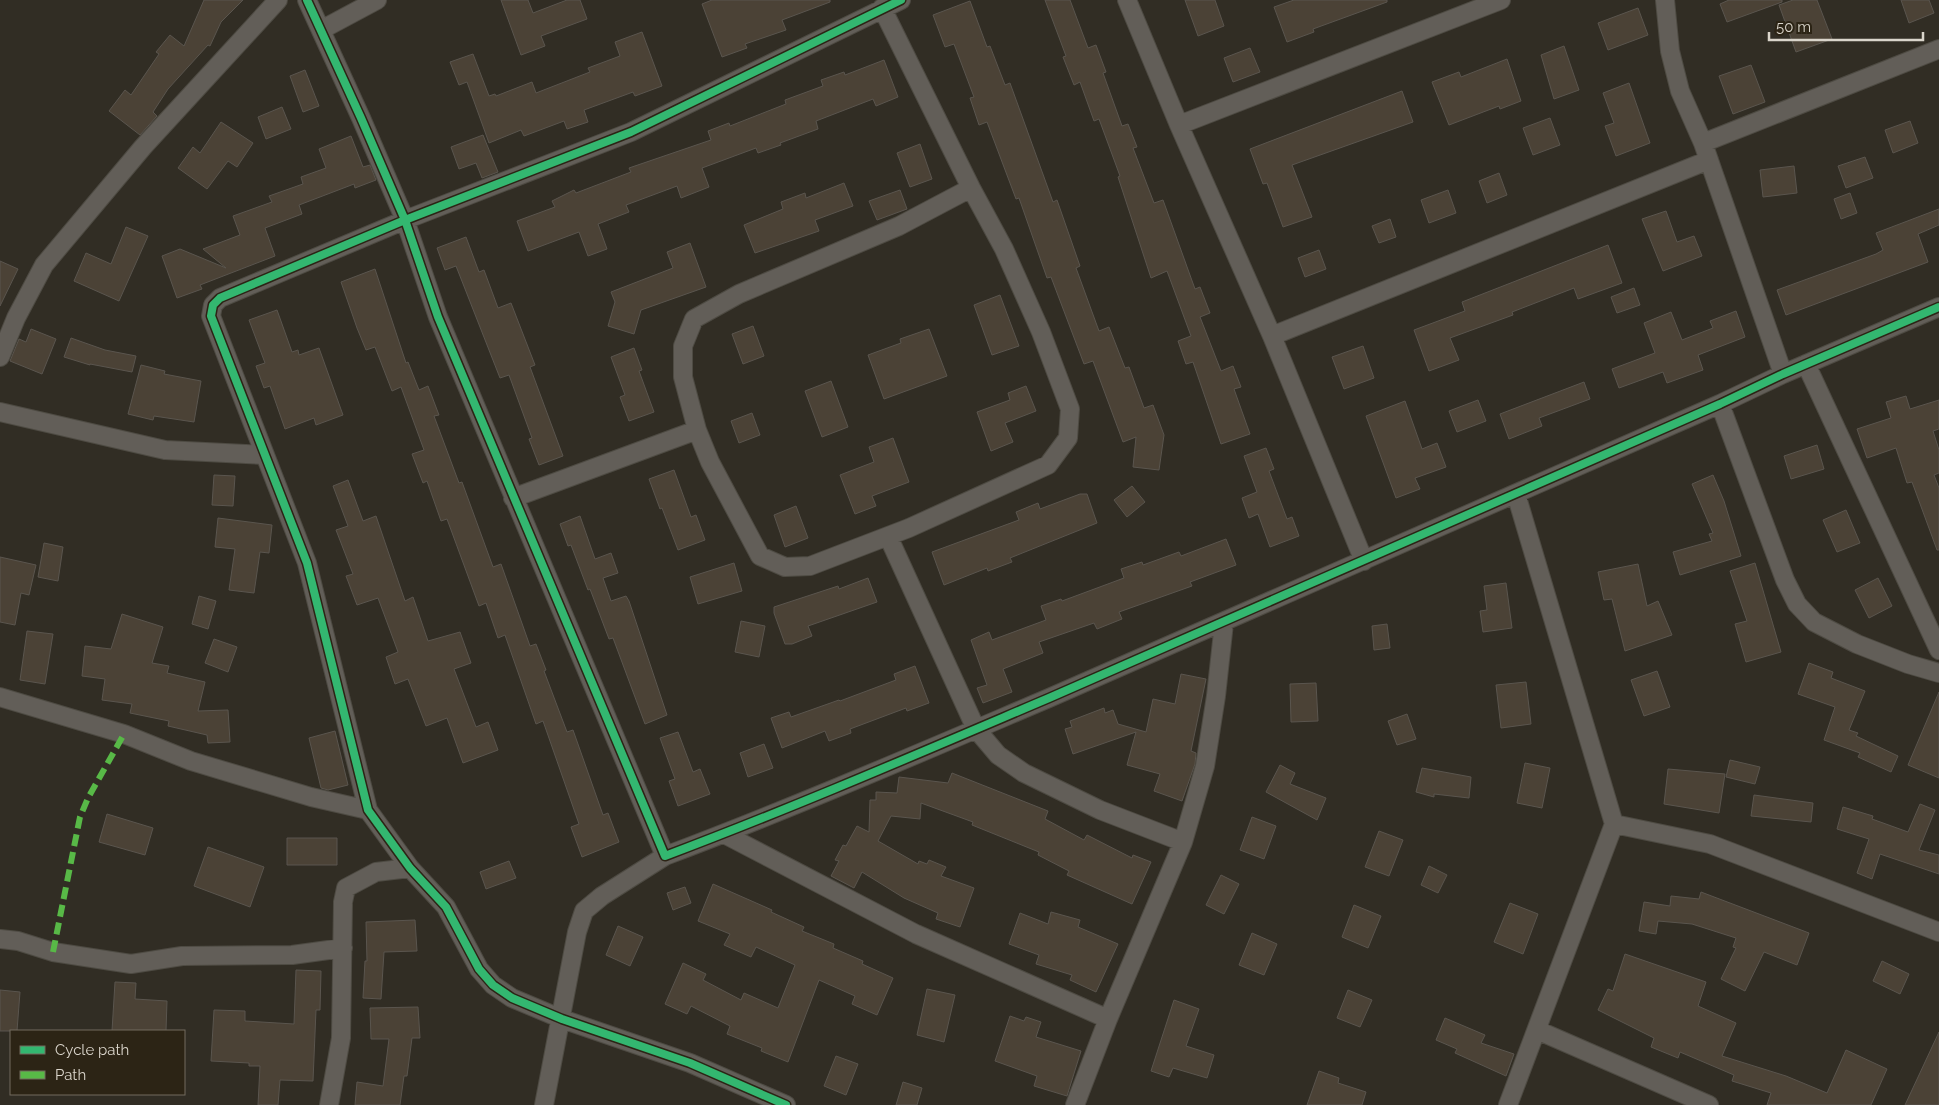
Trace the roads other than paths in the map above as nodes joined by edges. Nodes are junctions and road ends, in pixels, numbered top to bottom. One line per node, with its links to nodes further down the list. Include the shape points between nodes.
1 (278, 0): 18 (street, via 143,147 44,265)
2 (307, 0): 9 (street)
3 (377, 0): 9 (street)
4 (901, 0): 8 (street)
5 (1127, 0): 11 (street)
6 (1501, 0): 11 (street)
7 (1665, 0): 12 (street, via 1670,51 1680,91)
8 (882, 8): 14 (street); 15 (street, via 631,132)
9 (320, 30): 15 (street)
10 (1939, 49): 12 (street)
11 (1179, 125): 17 (street)
12 (1703, 143): 13 (street)
13 (1709, 160): 17 (street); 20 (street)
14 (971, 188): 23 (street, via 899,226 740,294 694,319 683,346 683,377); 27 (street, via 1004,250 1041,332 1070,409 1068,438 1048,465)
15 (405, 220): 24 (street, via 220,298 213,305 212,316 217,332); 26 (street, via 438,317)
16 (1939, 307): 19 (street)
17 (1272, 336): 28 (street)
18 (0, 357)
19 (1806, 364): 20 (street); 30 (street)
20 (1783, 374): 21 (street)
21 (1720, 404): 25 (street); 31 (street, via 1785,580 1797,604 1814,622 1857,644)
22 (0, 412): 24 (street, via 165,450)
23 (697, 430): 26 (street); 27 (street, via 710,462 760,556 785,567 810,566)
24 (264, 455): 34 (street, via 307,563)
25 (1516, 494): 28 (street); 35 (street)
26 (513, 498): 38 (street)
27 (888, 536): 33 (street)
28 (1364, 561): 29 (street)
29 (1224, 623): 33 (street); 37 (street, via 1205,766)
30 (1939, 650)
31 (1939, 673)
32 (0, 697): 34 (street, via 124,734 200,763 311,797)
33 (976, 729): 36 (street); 37 (street, via 998,755 1024,773 1100,810)
34 (368, 810): 39 (street)
35 (1614, 824): 40 (street, via 1710,844); 45 (street)
36 (724, 834): 38 (street); 44 (street, via 916,934)
37 (1183, 842): 44 (street)
38 (665, 856): 43 (street, via 584,911 577,932)
39 (410, 868): 42 (street, via 376,872 346,888); 43 (street, via 446,907 478,969 493,985 512,998)
40 (1939, 932)
41 (0, 940): 42 (street, via 131,964 182,956 292,955)
42 (343, 948): 46 (street, via 341,1038)
43 (562, 1019): 47 (street); 48 (street, via 690,1062)
44 (1108, 1019): 49 (street)
45 (1537, 1030): 50 (street); 51 (street)
46 (329, 1105)
47 (544, 1105)
48 (786, 1105)
49 (1075, 1105)
50 (1508, 1105)
51 (1709, 1105)

